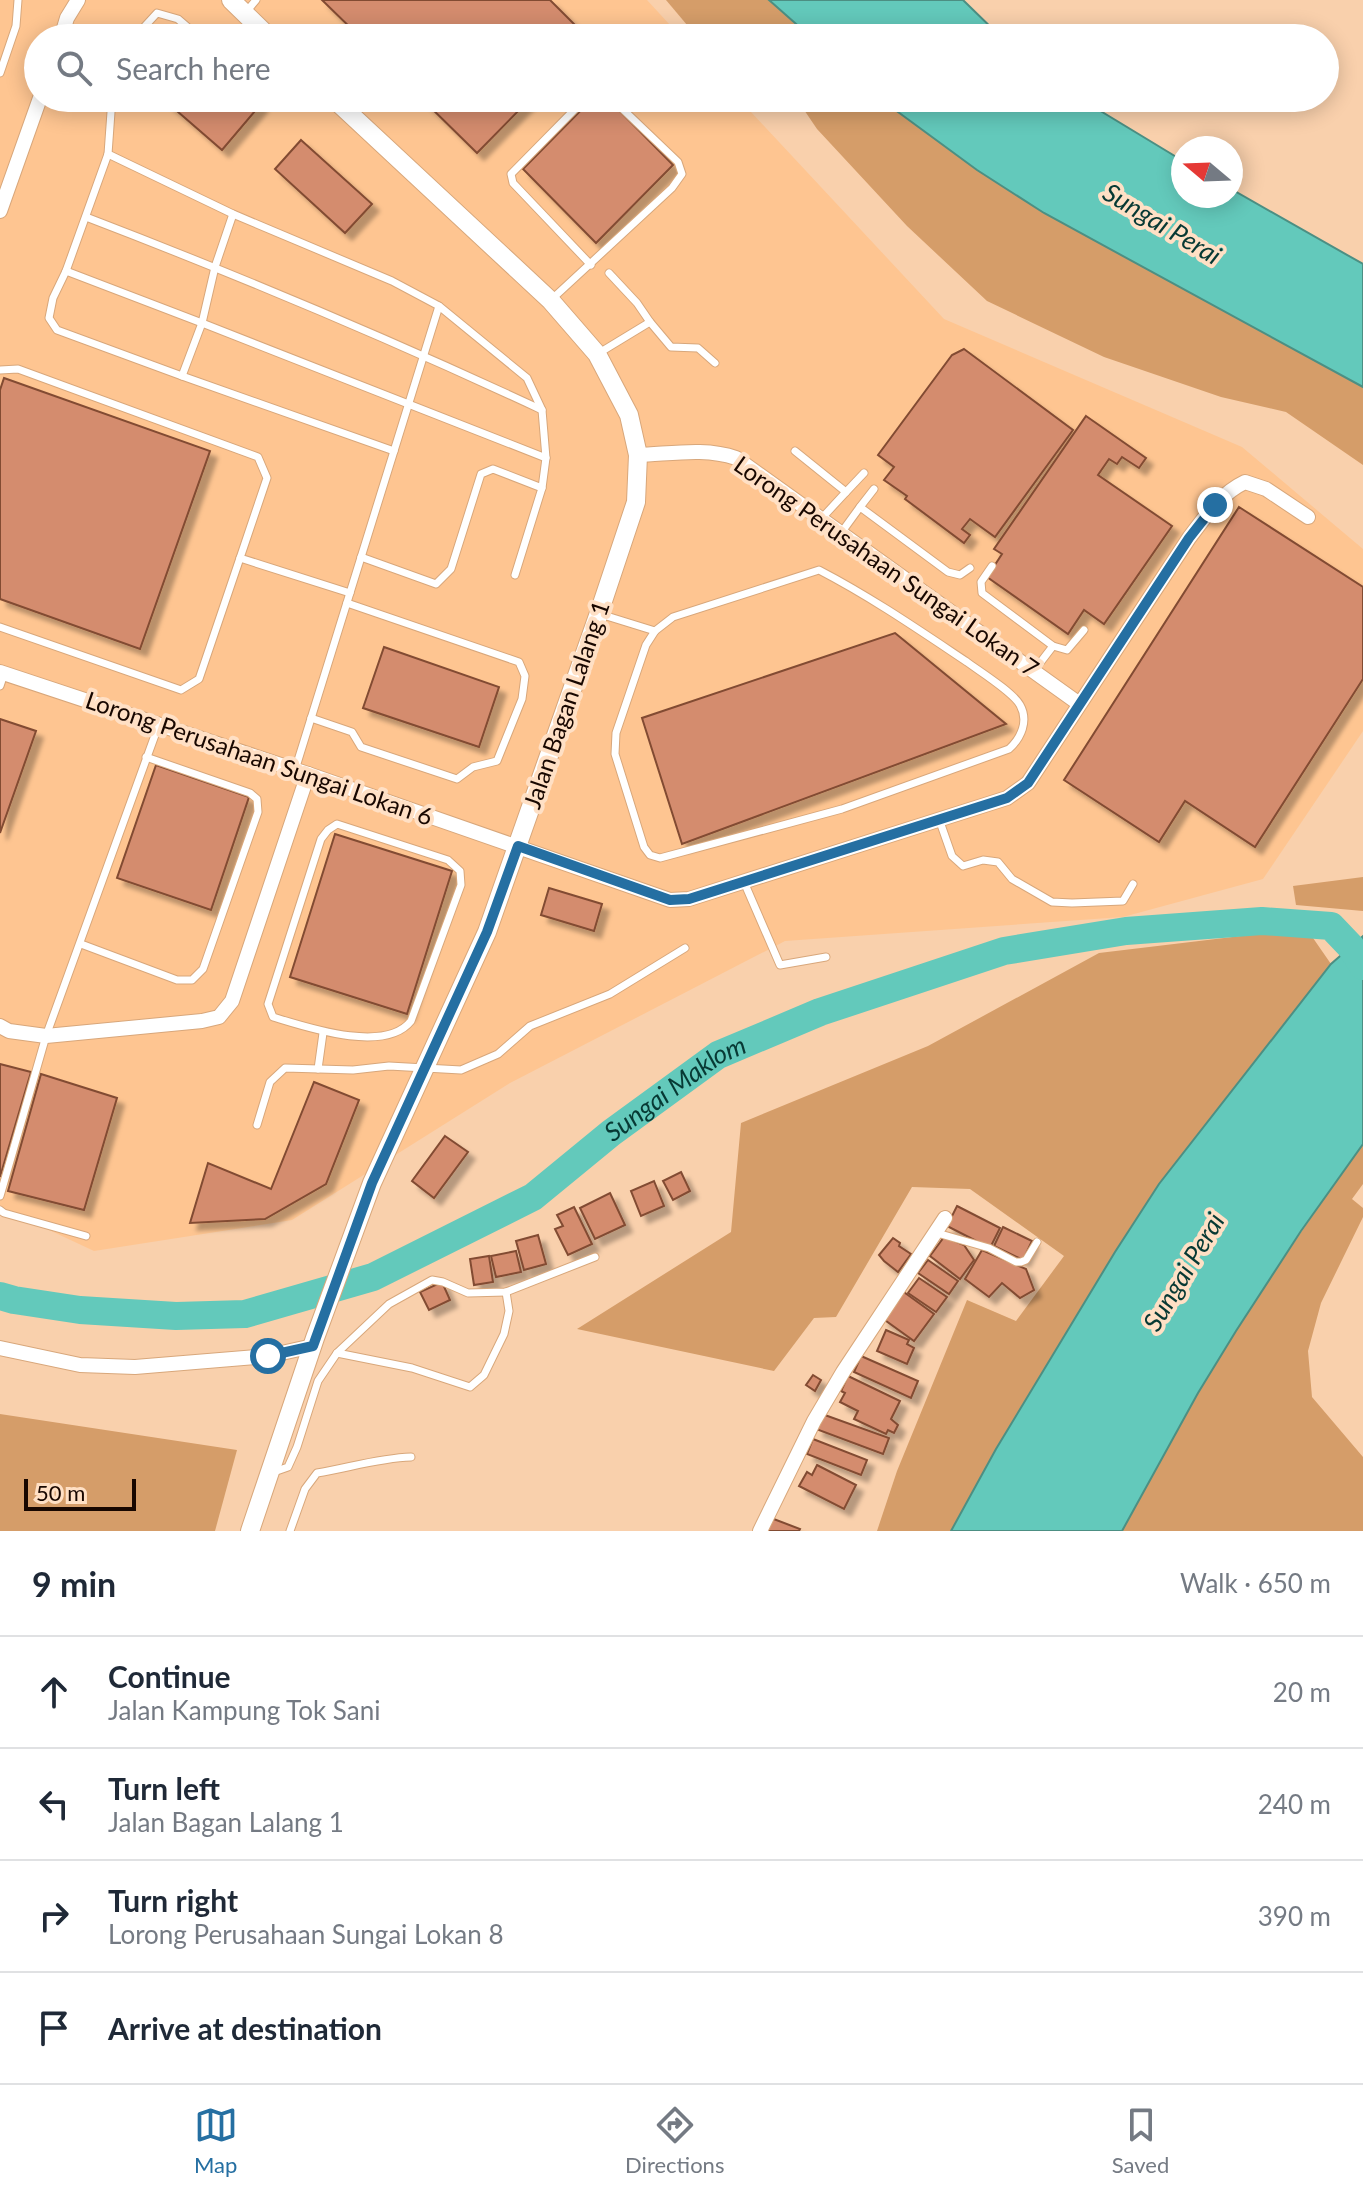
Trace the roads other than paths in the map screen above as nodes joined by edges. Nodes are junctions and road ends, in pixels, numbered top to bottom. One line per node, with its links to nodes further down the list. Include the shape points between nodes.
1 (18, 0): 8 (lane, via 16,26)
2 (78, 0): 4 (street)
3 (244, 4): 7 (main road)
4 (65, 24)
5 (147, 24): 6 (lane, via 157,13)
6 (184, 24)
7 (259, 24)
8 (0, 73)
9 (35, 112): 15 (street)
10 (111, 112): 14 (lane)
11 (348, 112): 22 (main road, Jalan Bagan Lalang 1)
12 (572, 112): 18 (lane, via 511,174 513,183)
13 (626, 112): 18 (lane, via 678,162 682,174)
14 (108, 154): 16 (lane); 17 (lane)
15 (0, 211)
16 (233, 214): 19 (lane); 23 (lane)
17 (86, 217): 19 (lane); 20 (lane)
18 (591, 265): 22 (lane)
19 (215, 267): 25 (lane); 27 (lane)
20 (66, 271): 25 (lane); 30 (lane, via 49,318 57,330)
21 (609, 273): 24 (lane)
22 (551, 301): 26 (main road, Jalan Bagan Lalang 1)
23 (439, 306): 27 (lane); 32 (lane, via 527,378)
24 (650, 322): 26 (lane); 28 (lane, via 671,347 698,348)
25 (202, 323): 30 (lane); 31 (lane)
26 (597, 354): 35 (main road, Jalan Bagan Lalang 1, via 629,415)
27 (424, 355): 31 (lane); 32 (lane)
28 (715, 363)
29 (0, 370): 46 (lane, via 18,369 258,457 267,478)
30 (182, 376): 33 (lane)
31 (408, 405): 33 (lane); 36 (lane)
32 (542, 410): 36 (lane)
33 (394, 451): 45 (lane)
34 (795, 451): 40 (lane)
35 (638, 455): 43 (street, Lorong Perusahaan Sungai Lokan 7, via 702,452 736,458); 52 (main road, Jalan Bagan Lalang 1, via 636,502)
36 (546, 458): 38 (lane)
37 (864, 473): 40 (lane)
38 (542, 488): 45 (lane, via 493,469 481,474 451,569 436,584); 49 (lane)
39 (874, 489): 41 (lane)
40 (846, 492): 43 (lane)
41 (860, 507): 44 (lane); 48 (lane, via 948,572 960,575)
42 (1308, 517): 59 (street, Lorong Perusahaan Sungai Lokan 6, via 1256,484 1234,488 1189,538)
43 (821, 519): 44 (street, Lorong Perusahaan Sungai Lokan 7)
44 (841, 533): 57 (street, Lorong Perusahaan Sungai Lokan 7)
45 (361, 557): 50 (lane)
46 (240, 558): 50 (lane); 53 (lane, via 199,679 181,690)
47 (992, 566): 56 (lane, via 981,582 982,593)
48 (970, 568)
49 (515, 575)
50 (350, 593): 51 (lane)
51 (347, 603): 60 (lane); 60 (lane, via 519,662 525,676 522,699 497,761 473,767 457,779 361,747 352,732)
52 (599, 613): 55 (lane); 65 (main road, Jalan Bagan Lalang 1)
53 (0, 627)
54 (1084, 630): 56 (lane, via 1067,650)
55 (655, 631): 55 (lane, via 673,617 819,570 991,678 1020,704 1024,723 1009,749 842,809 660,858 644,847 615,754 623,711)
56 (1053, 646): 57 (lane)
57 (1033, 672): 59 (street, Lorong Perusahaan Sungai Lokan 7)
58 (1, 677): 61 (street, Lorong Perusahaan Sungai Lokan 6)
59 (1078, 703): 64 (street, Lorong Perusahaan Sungai Lokan 6, via 1028,783 1007,798)
60 (311, 718): 63 (lane)
61 (159, 724): 62 (lane); 63 (street, Lorong Perusahaan Sungai Lokan 6)
62 (146, 757): 68 (lane); 68 (lane, via 250,793 257,799 258,812 203,969 192,980 177,980)
63 (301, 772): 65 (street, Lorong Perusahaan Sungai Lokan 6); 73 (street, via 232,1001 219,1017)
64 (939, 819): 66 (street, Lorong Perusahaan Sungai Lokan 6); 67 (lane, via 952,856 963,866 998,862 1012,879 1052,902 1123,901)
65 (518, 846): 66 (street, Lorong Perusahaan Sungai Lokan 6, via 670,900); 74 (main road, Jalan Bagan Lalang 1, via 487,932)
66 (744, 882): 70 (lane, via 780,965)
67 (1133, 884)
68 (81, 944): 73 (lane)
69 (685, 948): 74 (lane, via 610,994 530,1026 498,1054 461,1070)
70 (826, 957)
71 (0, 1026): 73 (street)
72 (323, 1033): 72 (lane, via 273,1017 268,1004 321,839 337,824 448,860 460,871 461,885 411,1021 398,1031 373,1037); 75 (lane)
73 (46, 1036): 77 (lane)
74 (425, 1067): 75 (lane); 85 (main road, Jalan Bagan Lalang 1, via 372,1183)
75 (318, 1069): 76 (lane, via 285,1068 270,1082)
76 (257, 1125)
77 (0, 1196)
78 (0, 1210): 81 (lane)
79 (945, 1218): 80 (street)
80 (935, 1232): 82 (lane, via 1016,1262 1026,1260); 92 (street, via 814,1421)
81 (86, 1236)
82 (1037, 1242)
83 (595, 1257): 84 (lane)
84 (506, 1292): 87 (lane, via 468,1293 432,1280 389,1304); 87 (lane, via 504,1334 484,1375 470,1387 412,1368)
85 (314, 1342): 86 (street, via 268,1356 135,1367 80,1365); 89 (main road, Jalan Bagan Lalang 1)
86 (0, 1348)
87 (337, 1353): 89 (lane, via 318,1381 288,1467)
88 (411, 1457): 91 (lane, via 317,1473 305,1489)
89 (269, 1474): 90 (main road, Jalan Bagan Lalang 1)
90 (250, 1531)
91 (290, 1531)
92 (760, 1531)

